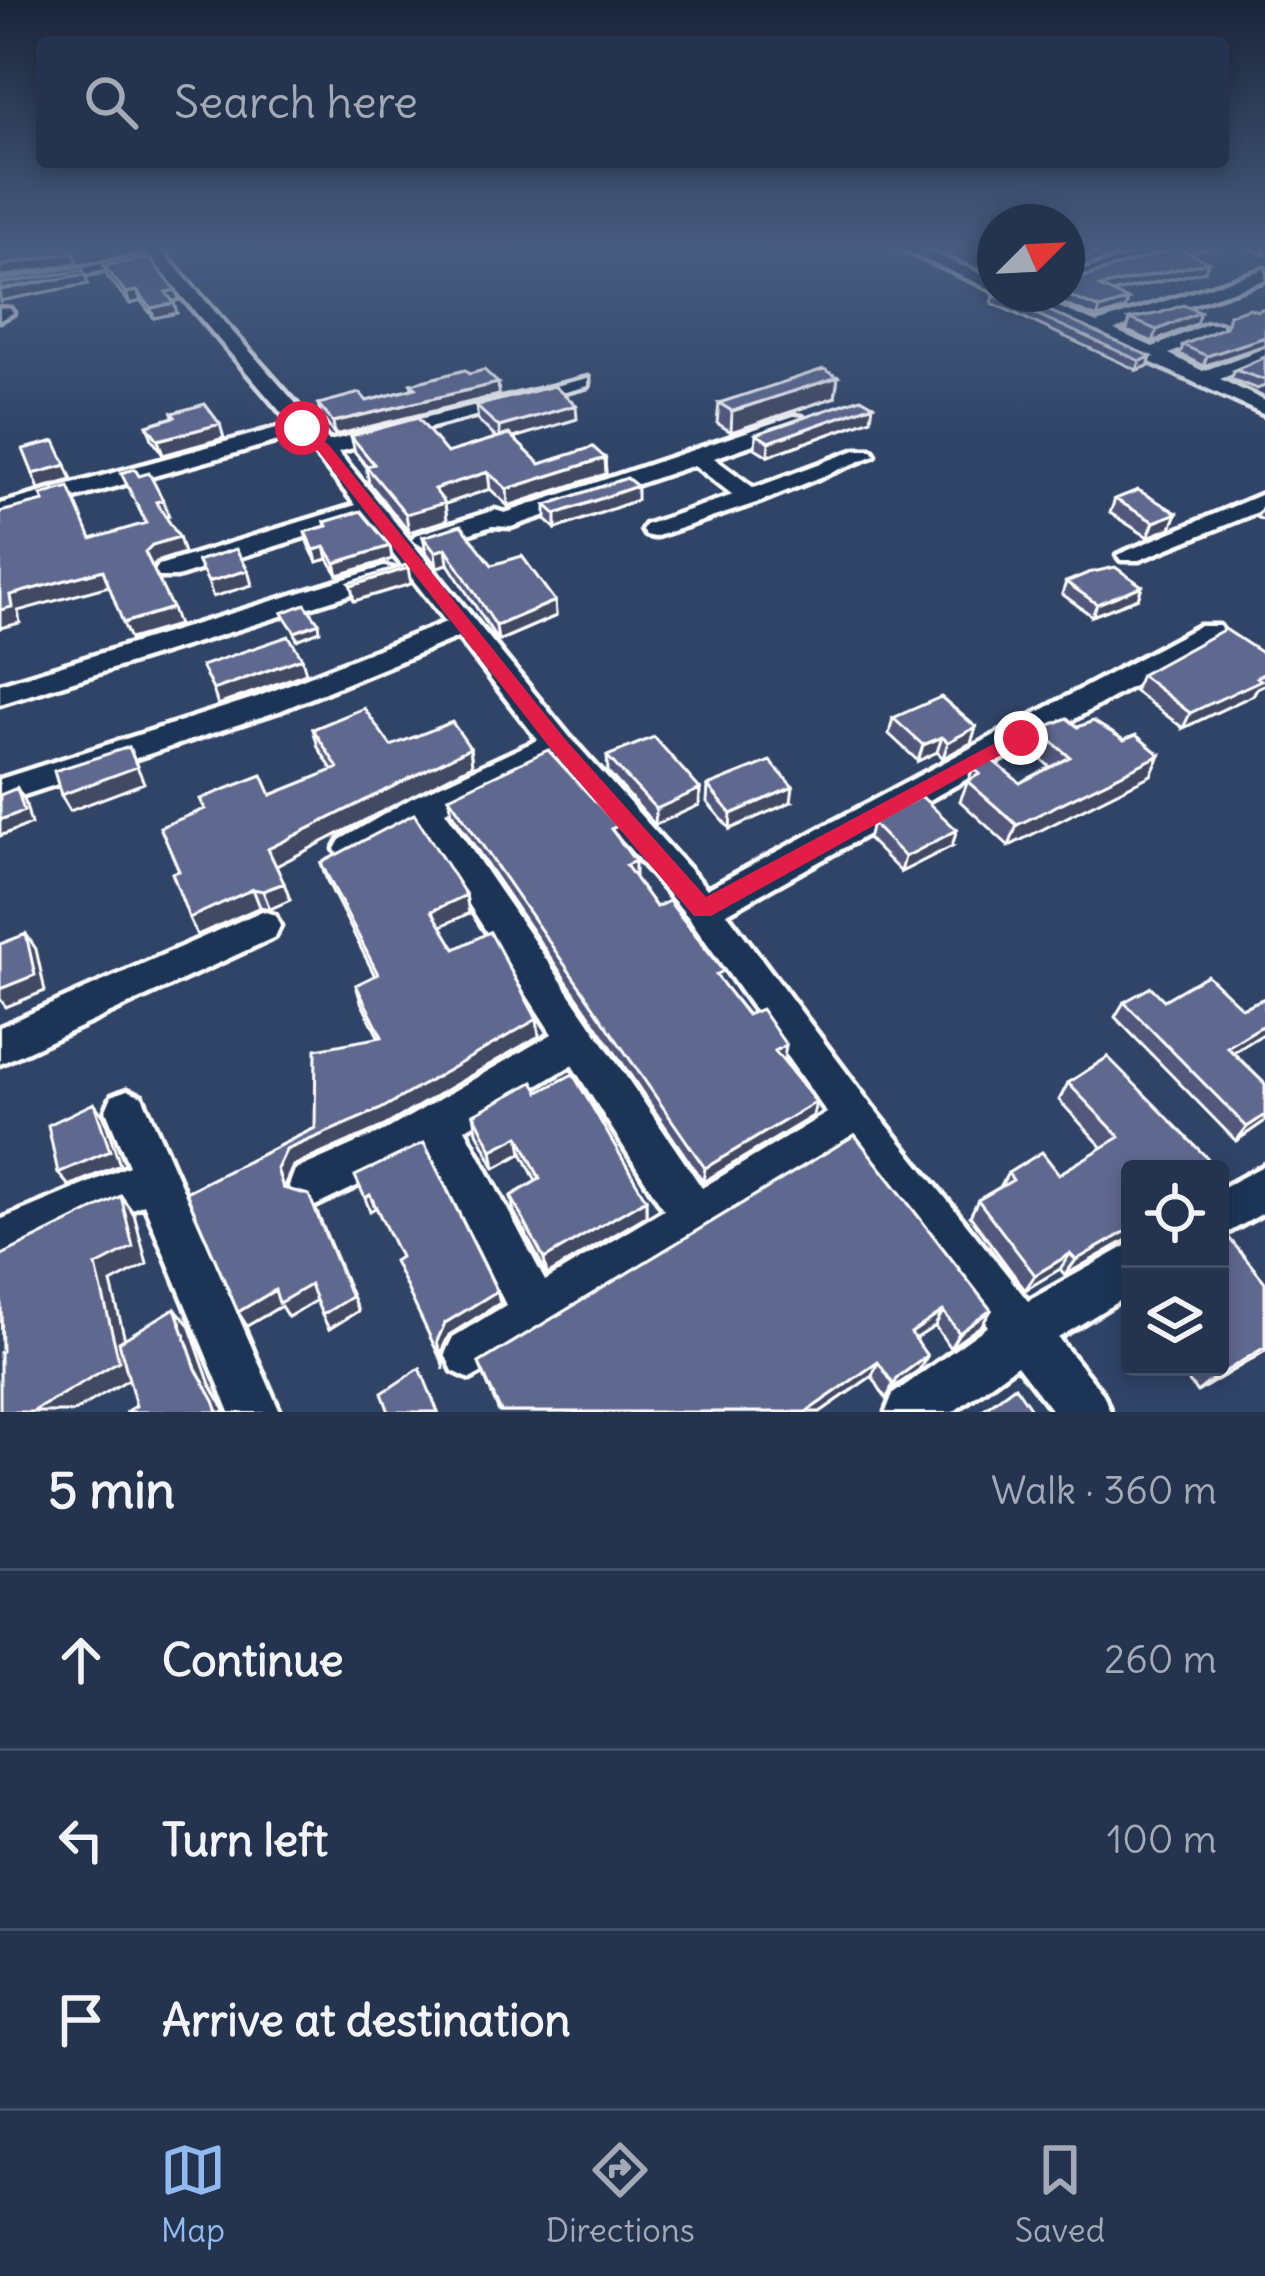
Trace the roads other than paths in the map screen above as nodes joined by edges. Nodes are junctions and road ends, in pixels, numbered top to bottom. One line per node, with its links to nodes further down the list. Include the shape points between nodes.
1 (206, 312): 12 (street)
2 (1056, 312): 5 (street)
3 (1151, 312): 5 (street)
4 (1214, 328): 6 (street)
5 (1096, 330): 6 (street)
6 (1153, 354): 8 (street)
7 (1265, 354): 8 (street)
8 (1201, 379): 10 (street)
9 (580, 382): 12 (street)
10 (1265, 409)
11 (817, 415): 14 (street)
12 (313, 438): 17 (street); 18 (street)
13 (864, 455): 15 (street)
14 (697, 456): 15 (street); 21 (street, via 502,522 495,517)
15 (751, 497): 19 (street)
16 (1265, 500): 20 (street)
17 (371, 508): 21 (street); 22 (street)
18 (0, 512)
19 (654, 530)
20 (1130, 555)
21 (409, 556): 23 (street); 25 (street)
22 (168, 571)
23 (464, 625): 26 (street); 27 (street, via 268,704)
24 (1209, 632): 30 (street)
25 (0, 694)
26 (558, 744): 28 (street); 30 (street)
27 (0, 791)
28 (424, 807): 29 (street); 32 (street)
29 (327, 862)
30 (703, 909): 35 (street)
31 (262, 926): 33 (street)
32 (580, 1040): 36 (street); 41 (street)
33 (0, 1046)
34 (128, 1110): 37 (street)
35 (856, 1119): 41 (street); 45 (street)
36 (438, 1122): 38 (street); 44 (street)
37 (155, 1177): 42 (street); 47 (street)
38 (311, 1186)
39 (1265, 1187): 40 (street)
40 (1229, 1209)
41 (695, 1217): 44 (street)
42 (0, 1243)
43 (1128, 1268): 45 (street)
44 (537, 1316): 46 (street)
45 (1020, 1333): 48 (street); 49 (street)
46 (470, 1354)
47 (255, 1412)
48 (911, 1412)
49 (1085, 1412)

